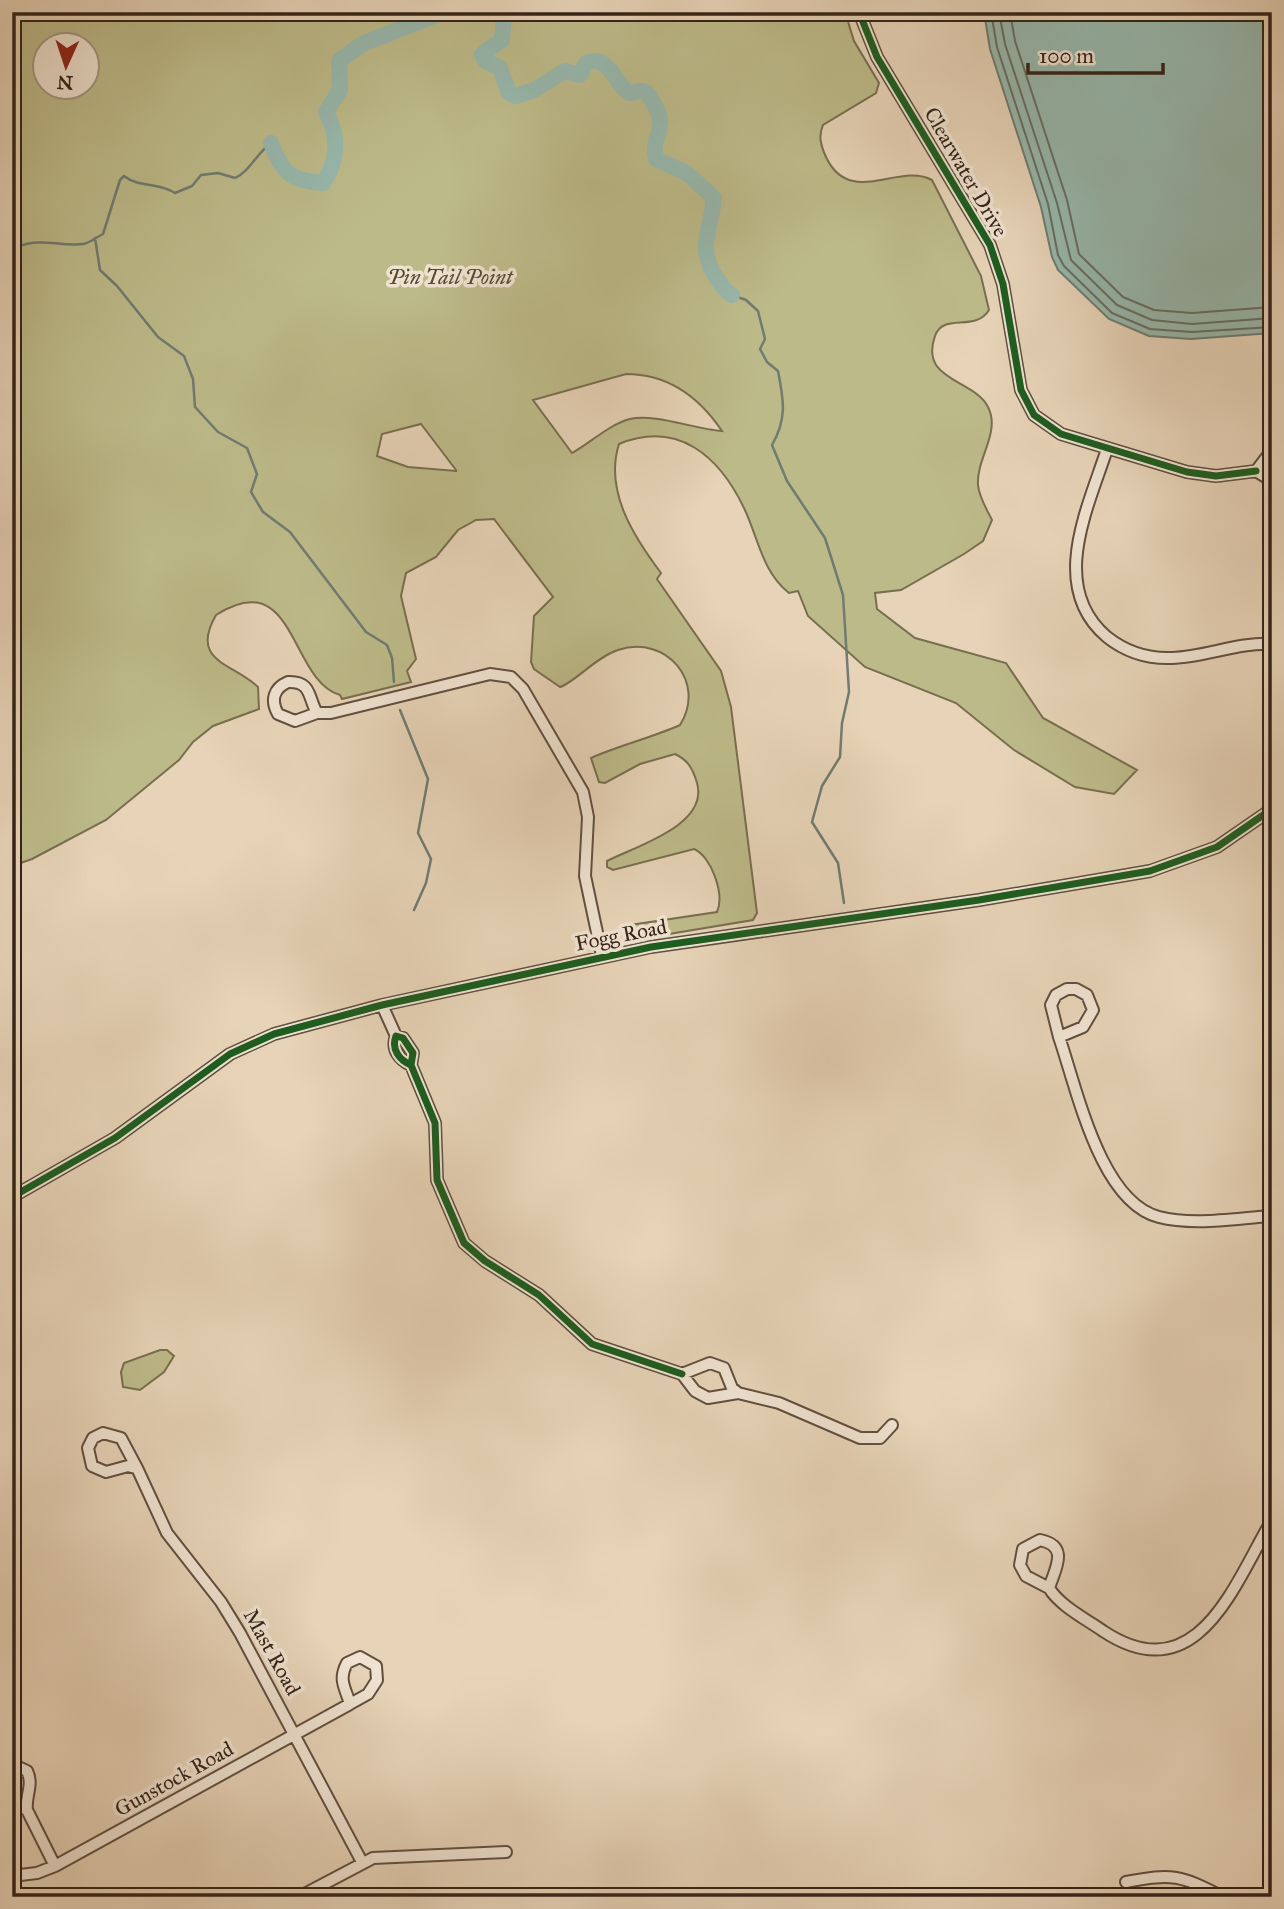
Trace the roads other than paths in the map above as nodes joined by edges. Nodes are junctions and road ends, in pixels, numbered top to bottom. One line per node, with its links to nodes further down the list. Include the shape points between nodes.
1 (859, 12): 2 (street, Clearwater Drive, via 872,48 993,253 1029,408 1046,427)
2 (1107, 449): 4 (street, Clearwater Drive, via 1197,474); 6 (street, via 1075,556 1077,589 1096,625 1128,650 1155,658)
3 (1272, 450): 4 (street)
4 (1256, 471): 5 (street)
5 (1272, 481)
6 (1272, 644)
7 (317, 713): 7 (street, via 302,684 289,682 275,693 274,707 284,719 295,721); 9 (street, via 481,675 498,674 516,681 538,711 586,800 585,876)
8 (1272, 809): 9 (street, Fogg Road, via 1217,847 1123,877 730,933)
9 (602, 956): 10 (street, Fogg Road)
10 (382, 1005): 12 (street, Fogg Road, via 247,1045 116,1138); 14 (street, via 396,1036 413,1053 411,1065 435,1124 437,1180 464,1244 539,1295 592,1344)
11 (1059, 1037): 11 (street, via 1051,1002 1063,990 1080,991 1093,1004 1090,1017 1079,1029); 13 (street, via 1102,1161 1129,1201 1150,1214 1175,1219)
12 (12, 1197)
13 (1272, 1216)
14 (682, 1374): 15 (street, via 695,1391 708,1398); 15 (street, via 714,1363 723,1368)
15 (738, 1393): 16 (street, via 779,1403 860,1438 880,1438)
16 (892, 1425)
17 (137, 1468): 17 (street, Mast Road, via 118,1436 99,1434 89,1445 88,1459 99,1470); 21 (street, Mast Road, via 167,1533 230,1615)
18 (1272, 1520): 19 (street, via 1215,1619 1197,1635 1174,1645 1141,1647 1113,1637)
19 (1049, 1588): 19 (street, via 1059,1556 1049,1543 1033,1541 1021,1552 1020,1568)
20 (350, 1704): 21 (street, Gunstock Road)
21 (295, 1735): 26 (street, Mast Road); 27 (street, Gunstock Road)
22 (12, 1764): 24 (street, via 21,1766 30,1777)
23 (12, 1802): 24 (street)
24 (27, 1810): 27 (street)
25 (506, 1852): 26 (street, via 377,1857)
26 (362, 1862): 30 (street)
27 (55, 1866): 28 (street, Gunstock Road)
28 (12, 1876)
29 (1126, 1882): 31 (street, via 1171,1875)
30 (299, 1897)
31 (1223, 1897)

